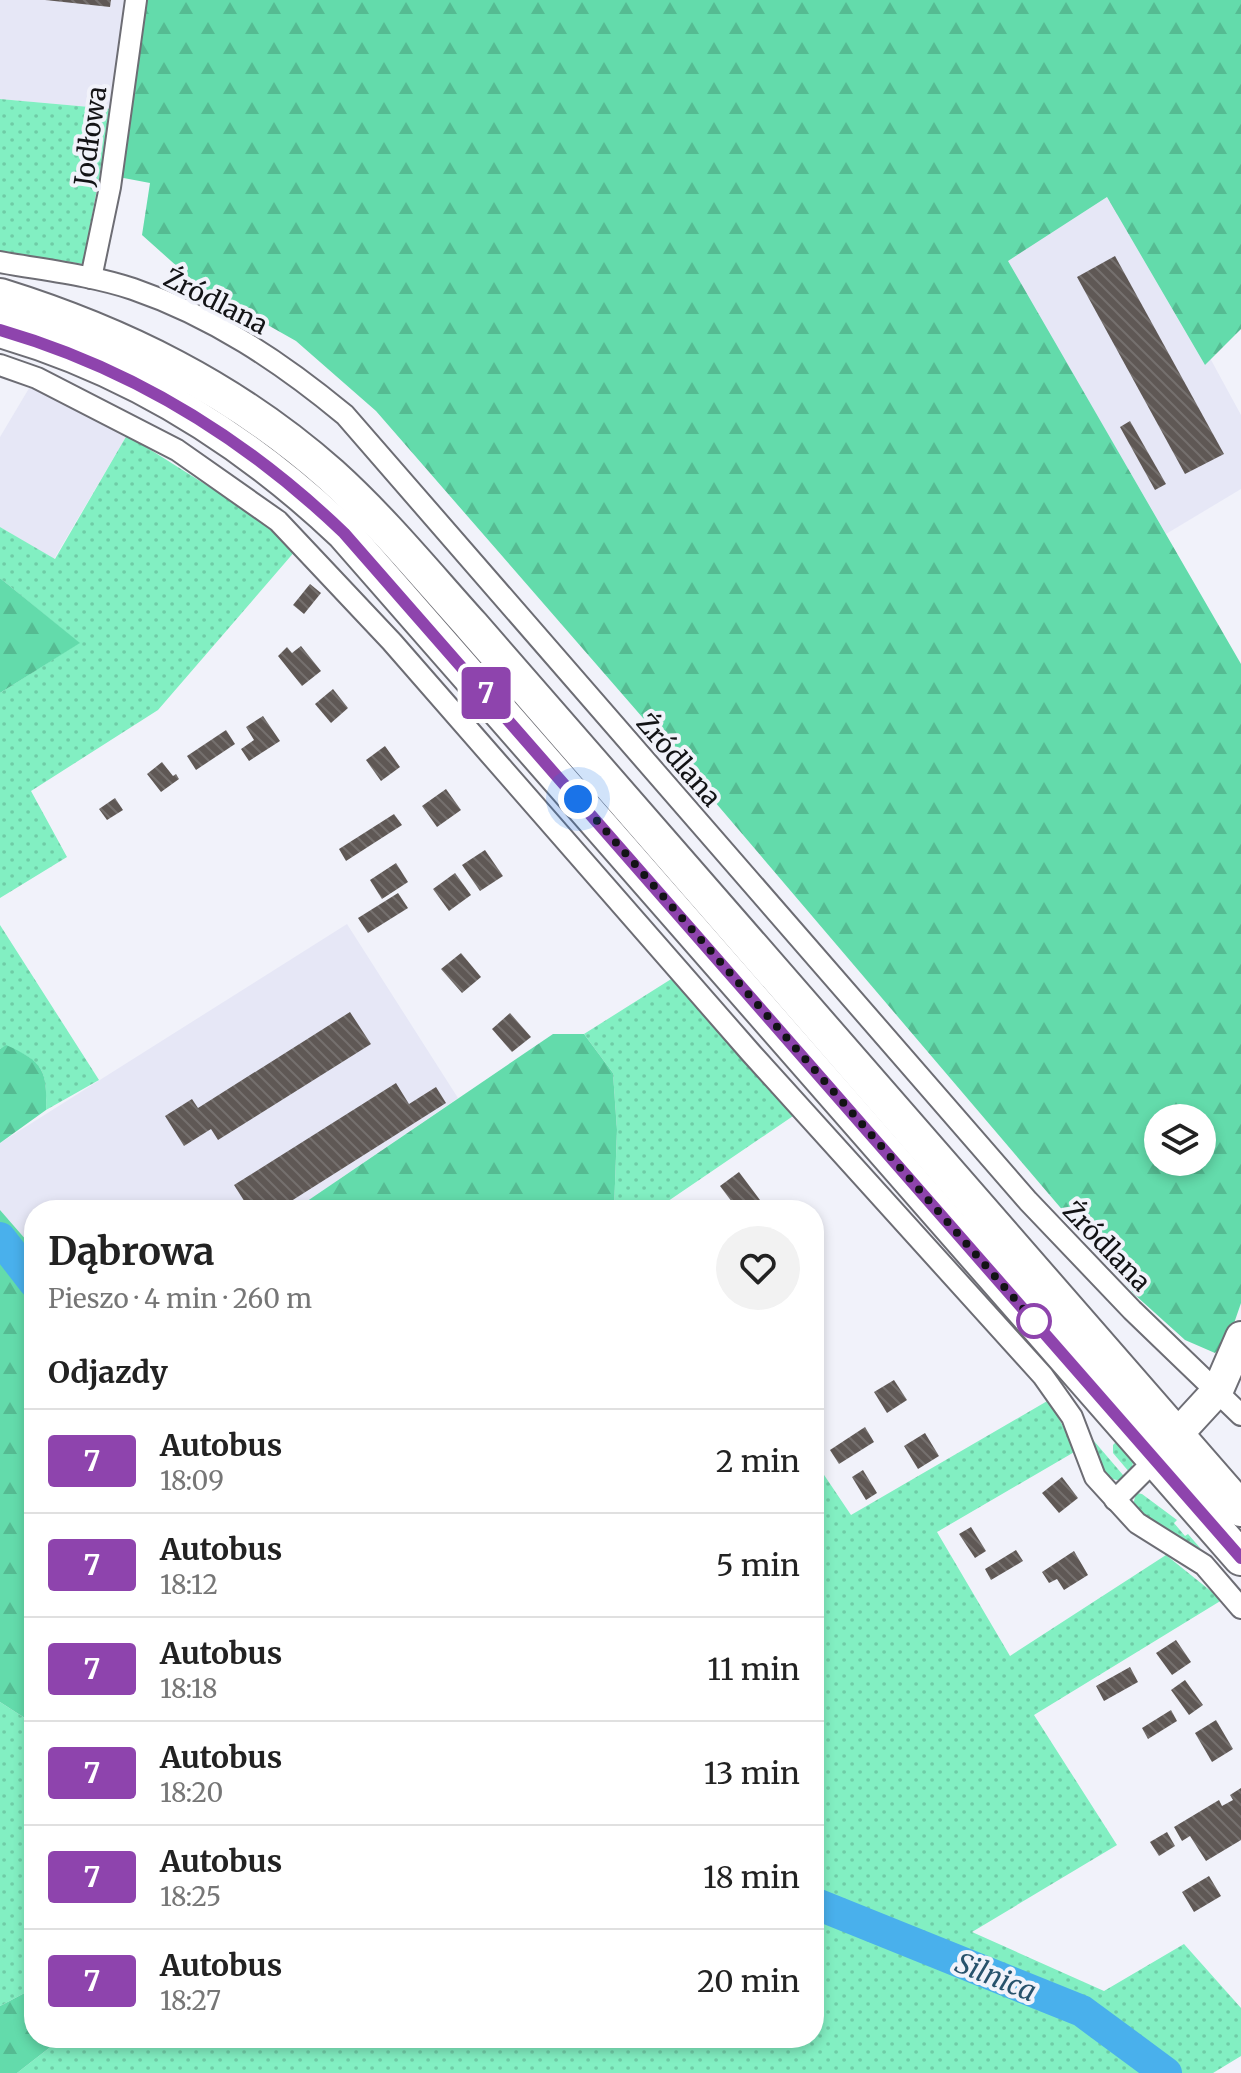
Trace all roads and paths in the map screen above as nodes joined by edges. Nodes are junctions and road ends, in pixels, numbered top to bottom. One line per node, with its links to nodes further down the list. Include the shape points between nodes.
1 (136, 0): 3 (street, Jodłowa, via 110,187)
2 (0, 262): 3 (street, Źródlana)
3 (91, 278): 8 (street, Źródlana, via 133,289 239,338 294,373 345,415 1028,1201 1175,1353)
4 (0, 296): 10 (main road, via 75,320 179,367 301,450 363,506 483,638)
5 (0, 330): 10 (main road, via 79,358 181,406 267,466 344,533)
6 (0, 365): 11 (street, via 37,378 177,450 278,521 1043,1376 1072,1417 1095,1477)
7 (1241, 1337): 8 (street)
8 (1218, 1390): 9 (street, Źródlana); 10 (street)
9 (1241, 1415)
10 (1166, 1448): 11 (street); 12 (main road); 13 (main road)
11 (1115, 1500): 14 (street, via 1137,1523 1204,1565)
12 (1241, 1509)
13 (1241, 1558)
14 (1241, 1608)

